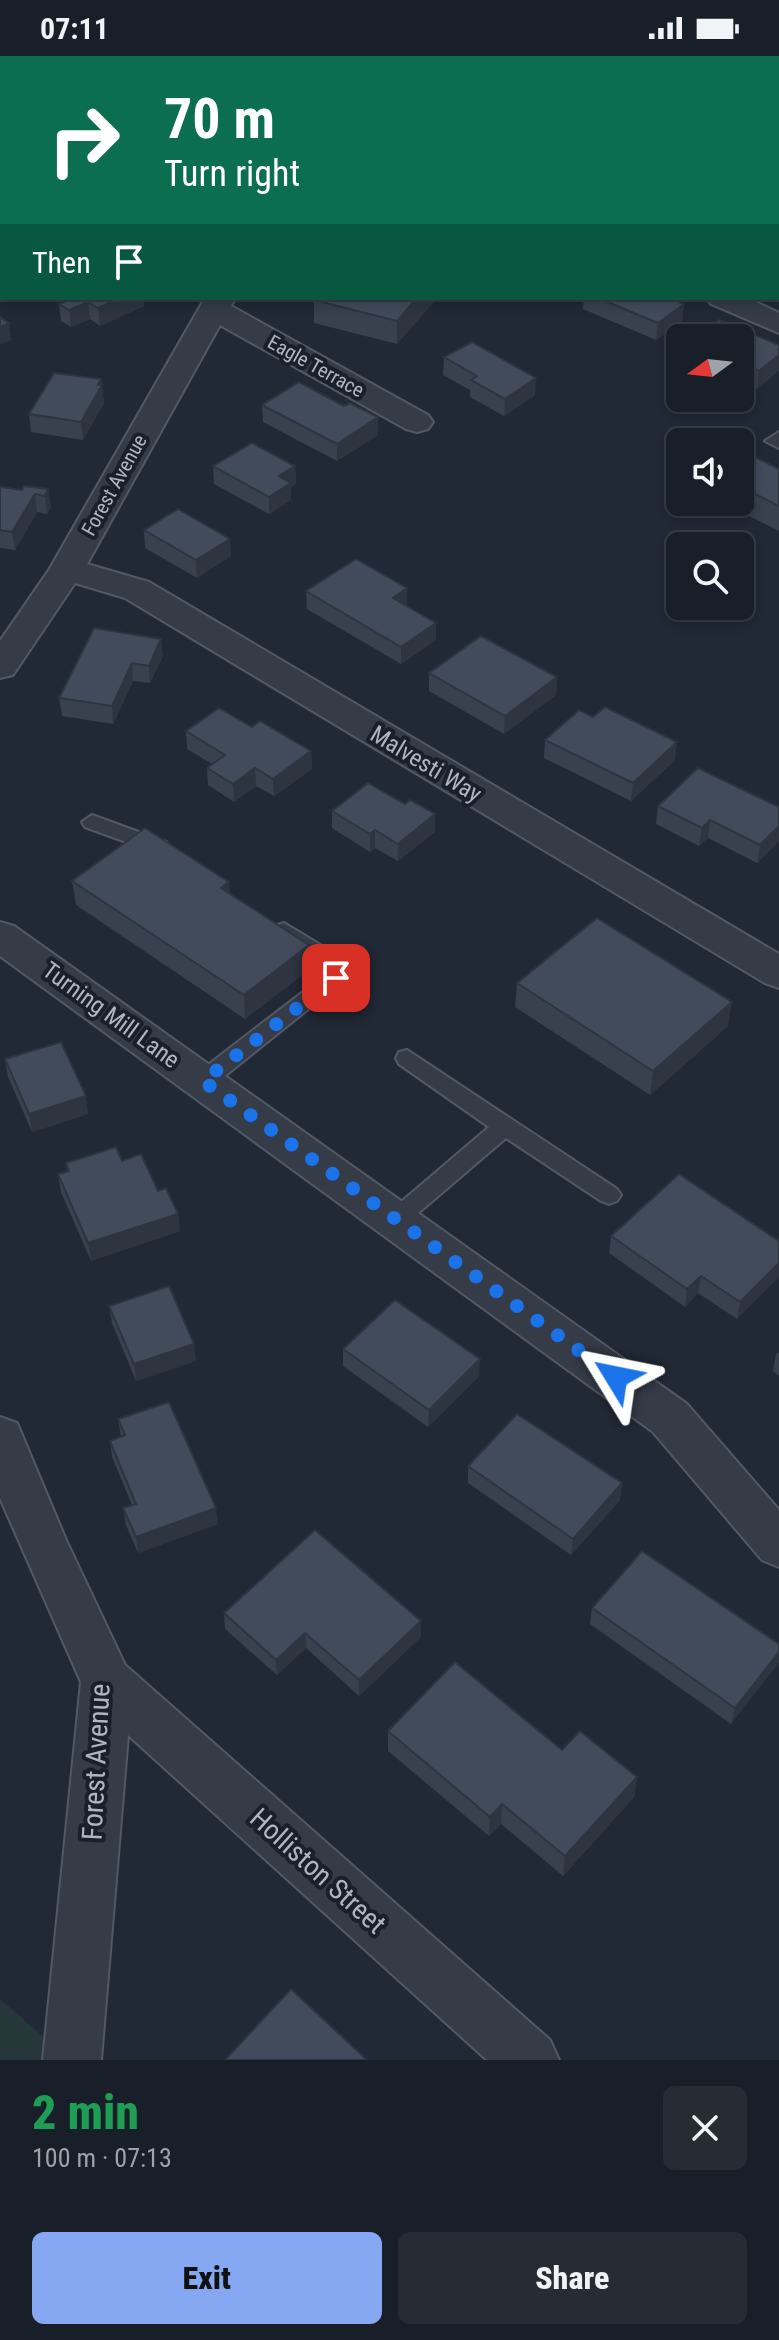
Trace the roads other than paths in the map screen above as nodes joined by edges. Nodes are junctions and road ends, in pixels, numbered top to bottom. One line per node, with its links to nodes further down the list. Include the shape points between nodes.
1 (726, 300): 3 (street)
2 (217, 303): 4 (street, Eagle Terrace); 7 (street, Forest Avenue)
3 (779, 324)
4 (417, 422)
5 (779, 437): 6 (lane, via 774,441)
6 (779, 443)
7 (66, 571): 8 (street, Forest Avenue); 14 (street, Malvesti Way, via 137,590)
8 (15, 618): 9 (street, Forest Avenue)
9 (0, 667)
10 (92, 822): 11 (lane, via 152,843)
11 (177, 860)
12 (267, 919): 16 (lane, via 332,962 336,978)
13 (0, 936): 16 (street, Turning Mill Lane)
14 (779, 973)
15 (407, 1058): 17 (lane)
16 (203, 1081): 19 (street, Turning Mill Lane)
17 (505, 1126): 18 (lane); 19 (lane)
18 (609, 1195)
19 (395, 1220): 23 (street, Turning Mill Lane, via 670,1418)
20 (0, 1437): 22 (street, Forest Avenue)
21 (0, 1507): 22 (street)
22 (41, 1540): 24 (street, Forest Avenue)
23 (779, 1545)
24 (107, 1682): 25 (street, Forest Avenue); 26 (street, Holliston Street)
25 (72, 2060)
26 (530, 2060)

